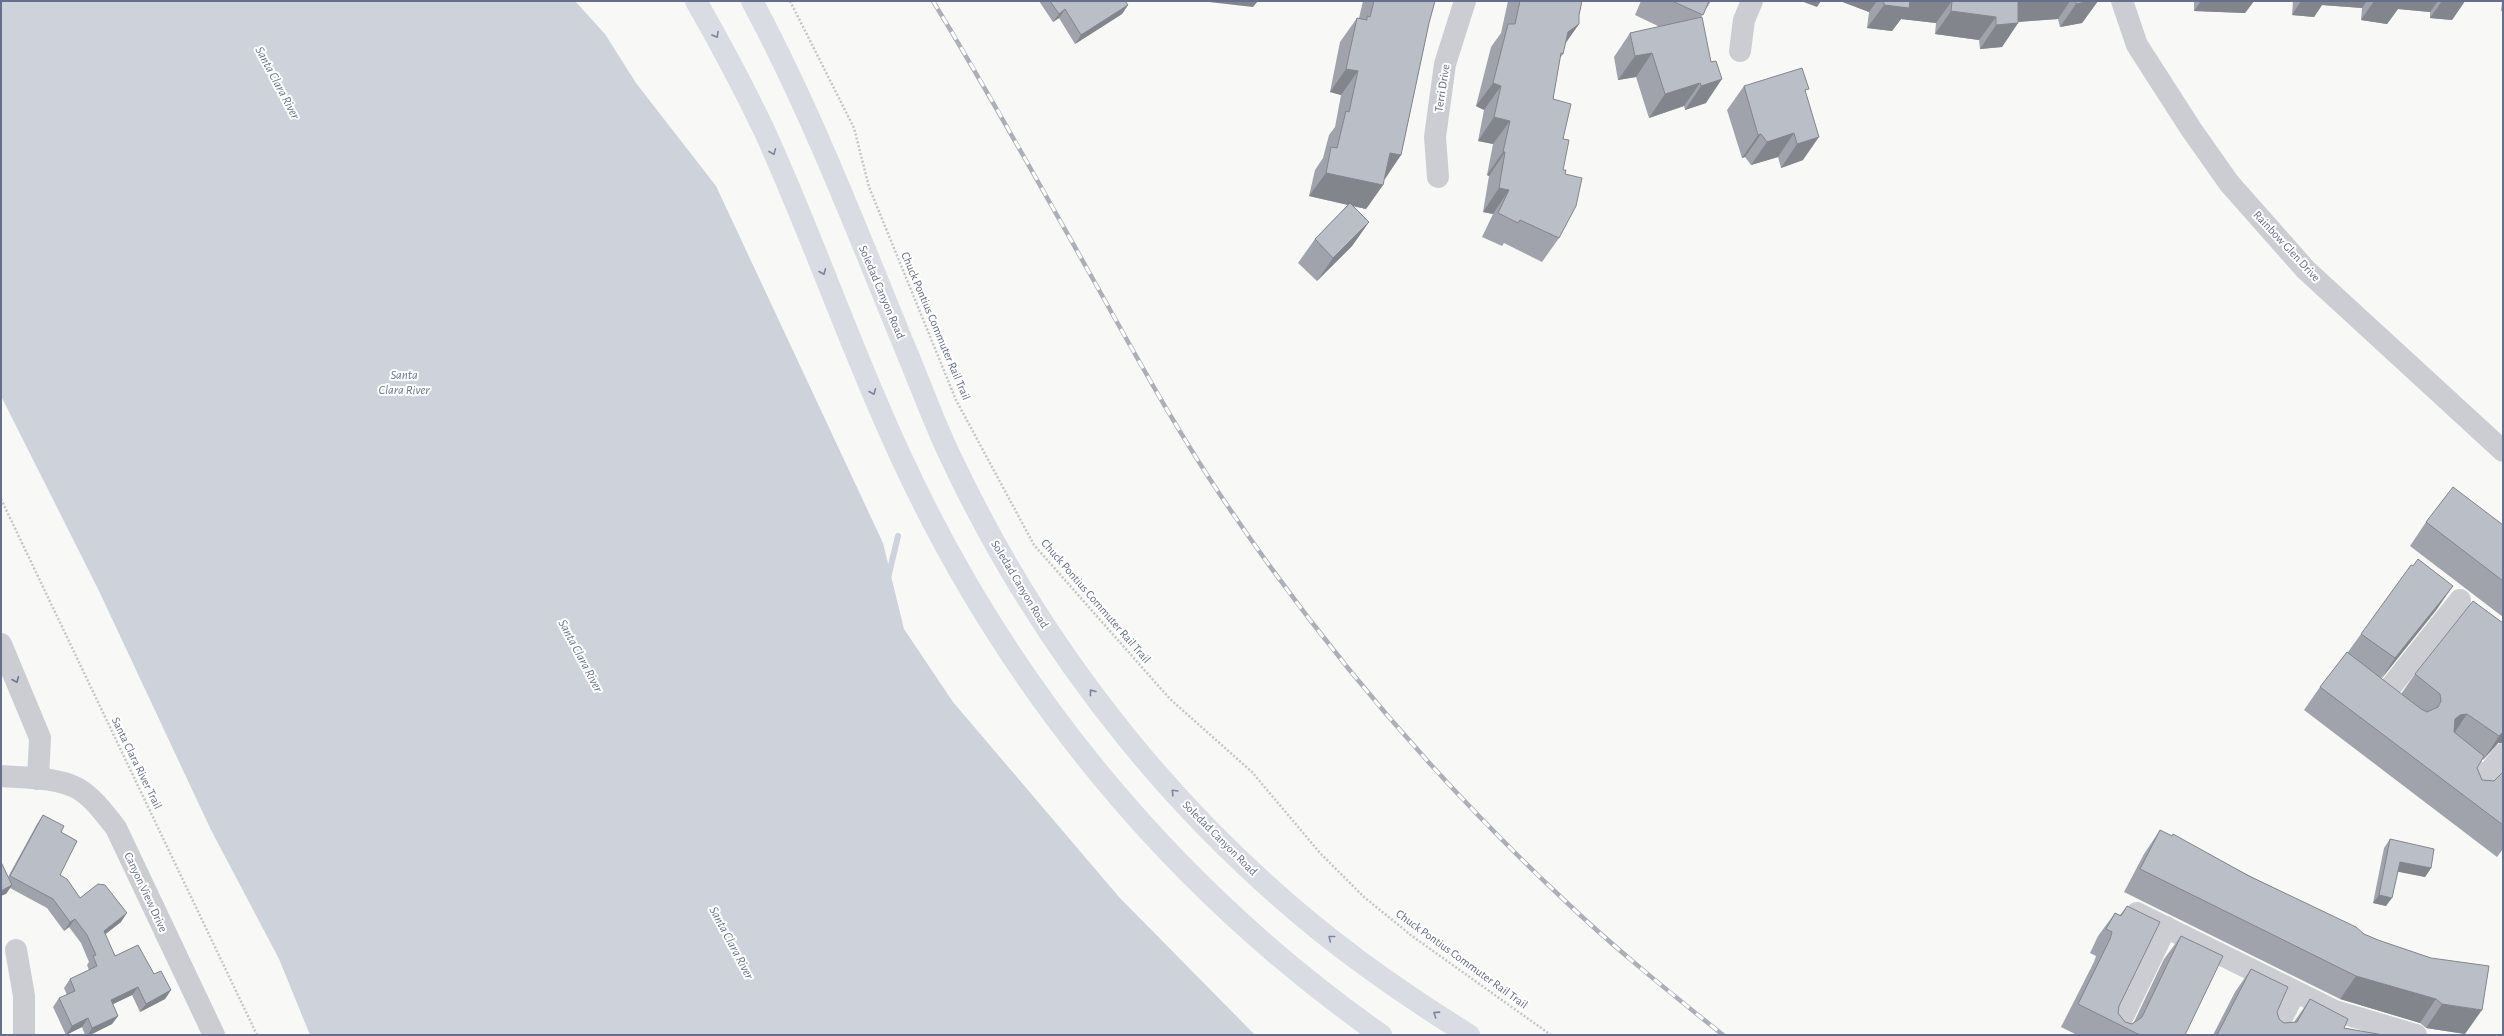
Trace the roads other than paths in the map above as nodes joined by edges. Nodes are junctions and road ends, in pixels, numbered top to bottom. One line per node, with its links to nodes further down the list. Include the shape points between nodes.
1 (696, 1): 28 (main road, one-way to 28, via 731,62 765,132 900,456 945,547 996,634 1053,717 1106,784 1184,871 1258,940 1336,1004)
2 (752, 1): 29 (main road, Soledad Canyon Road, one-way to 2, via 1360,961 1260,878 1168,785 1085,684 1048,630 981,518 952,460 811,119)
3 (1465, 1): 7 (street, Terri Drive, via 1445,64 1435,137)
4 (1752, 1): 6 (street, via 1744,20)
5 (2122, 1): 8 (street, Rainbow Glen Drive, via 2138,46 2190,129 2229,183 2306,270)
6 (1740, 51)
7 (1438, 177)
8 (2503, 451)
9 (2443, 587): 10 (street)
10 (2460, 600): 11 (street); 14 (street)
11 (2478, 613)
12 (1, 644): 19 (street, one-way to 19, via 40,738)
13 (2364, 686): 14 (street)
14 (2381, 699): 15 (street)
15 (2400, 713)
16 (2449, 750): 20 (street)
17 (2503, 754): 20 (street)
18 (1, 776): 19 (street, Canyon View Drive)
19 (42, 780): 27 (street, Canyon View Drive, via 77,788 98,806 116,828)
20 (2479, 786): 21 (street)
21 (2503, 791)
22 (2137, 913): 23 (street)
23 (2166, 927): 25 (street); 30 (street)
24 (16, 950): 26 (street, via 24,996)
25 (2296, 992): 31 (street); 32 (street, via 2335,1011)
26 (24, 1035)
27 (214, 1035)
28 (1381, 1035)
29 (1469, 1035)
30 (2114, 1035)
31 (2273, 1035)
32 (2414, 1035)

